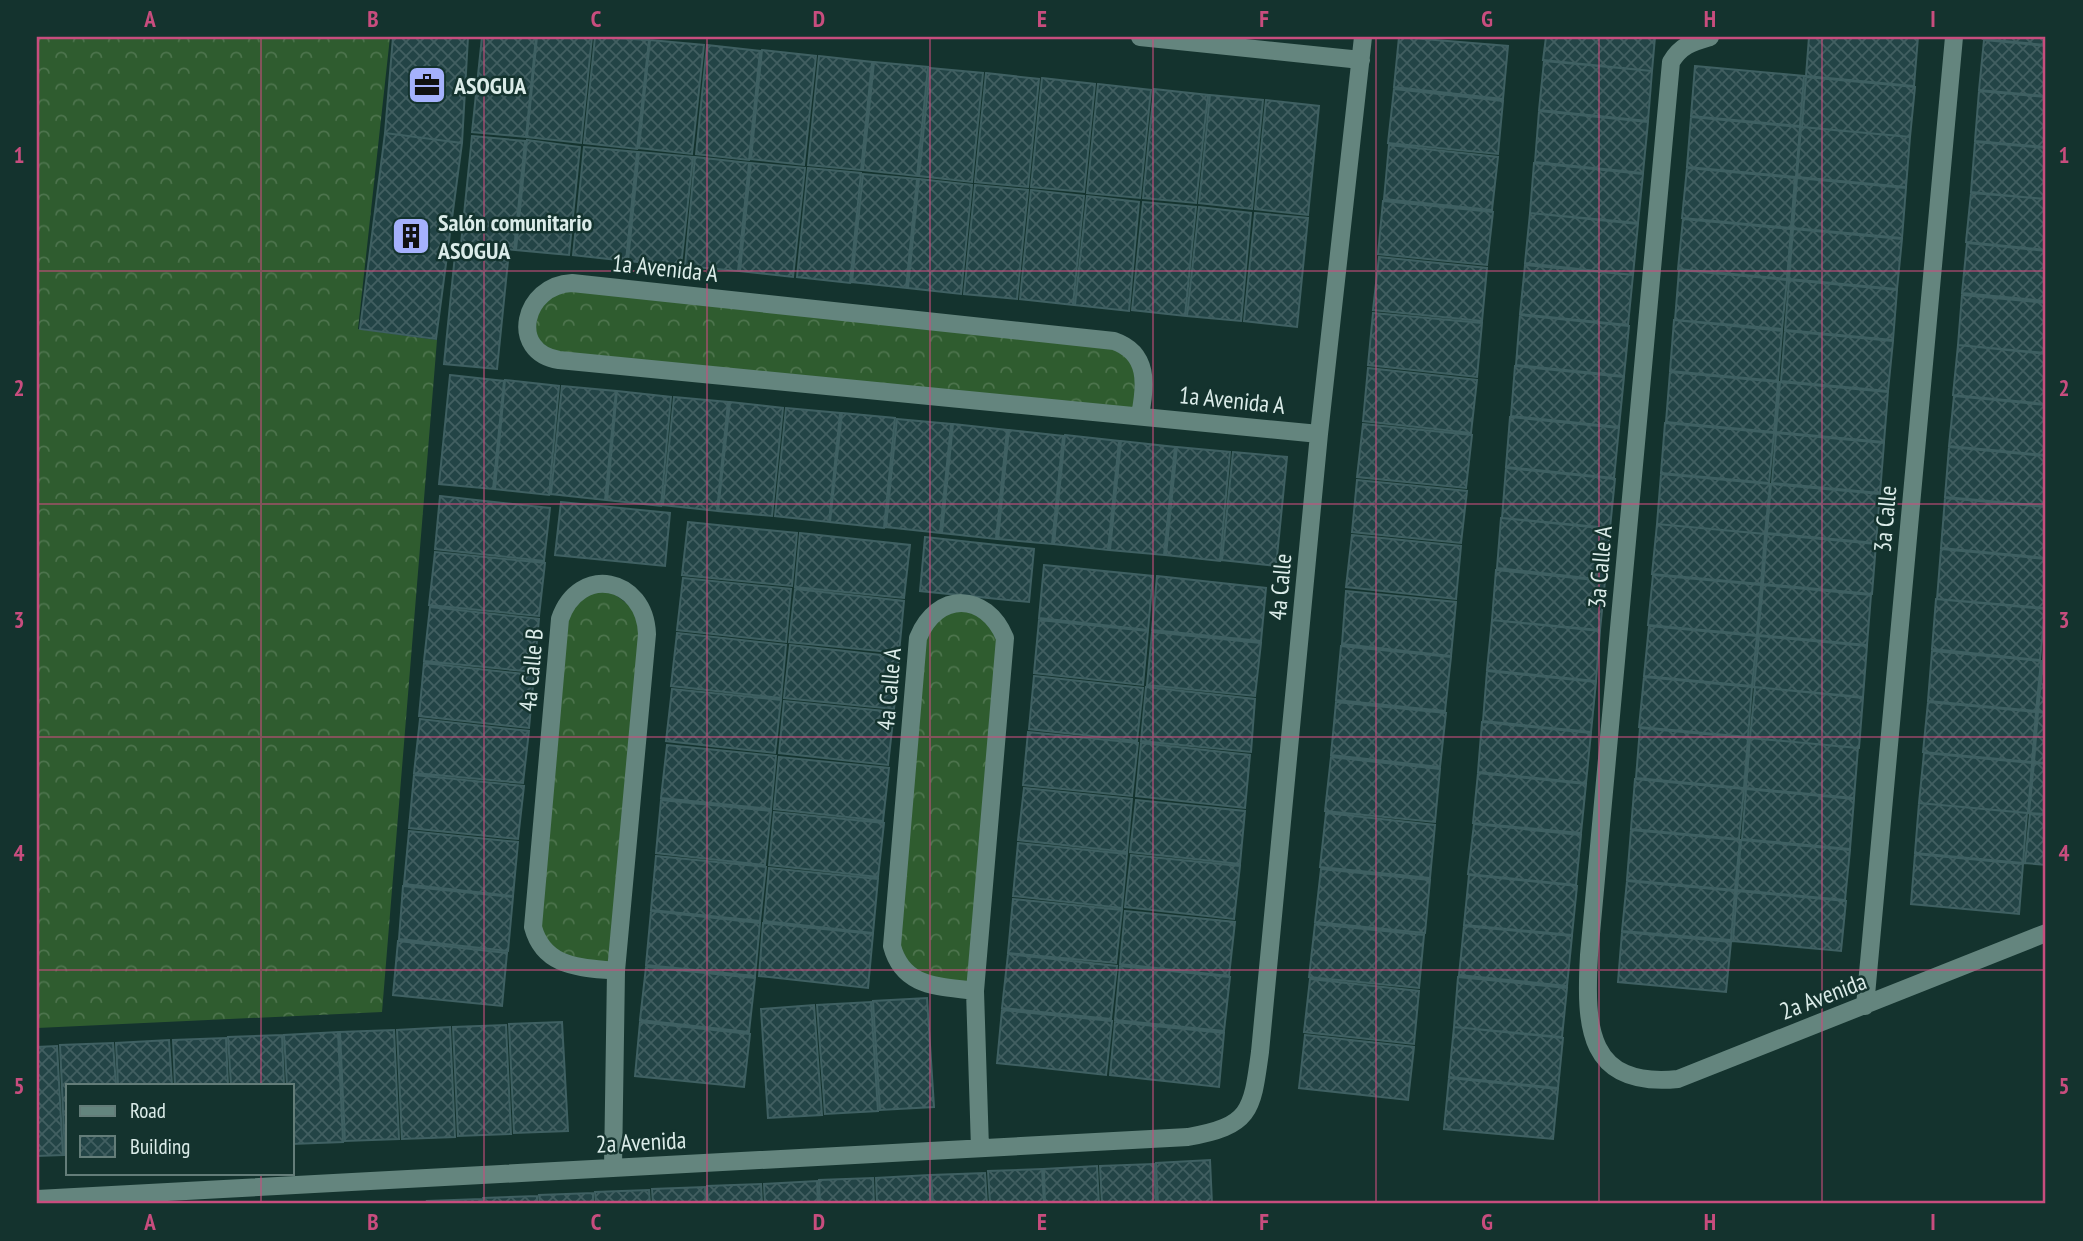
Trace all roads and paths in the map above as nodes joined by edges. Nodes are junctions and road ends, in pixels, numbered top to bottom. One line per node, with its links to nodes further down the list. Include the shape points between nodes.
1 (1140, 37): 5 (street)
2 (1363, 37): 5 (street, 4a Calle)
3 (1710, 37): 12 (street, 3a Calle A, via 1678,50 1671,62 1589,955 1589,1018 1602,1054)
4 (1954, 37): 11 (street, 3a Calle)
5 (1361, 60): 7 (street, 4a Calle)
6 (1140, 415): 6 (street, 1a Avenida A, via 554,359 538,352 533,344 528,317 547,289 572,283 1109,340 1132,351 1143,368); 7 (street, 1a Avenida A)
7 (1319, 433): 13 (street, 4a Calle, via 1260,1052 1255,1088)
8 (2046, 933): 11 (street, 2a Avenida)
9 (616, 971): 9 (street, 4a Calle B, via 555,961 537,940 533,927 560,619 573,595 601,584 630,593 646,618 647,634); 15 (street, 4a Calle B)
10 (975, 991): 10 (street, 4a Calle A, via 913,980 895,959 892,946 918,638 932,614 960,603 988,612 1005,638); 14 (street, 4a Calle A)
11 (1865, 1006): 12 (street, 2a Avenida, via 1678,1079 1651,1082)
12 (1615, 1069)
13 (1243, 1117): 14 (street, 2a Avenida, via 1220,1132 1188,1137)
14 (980, 1148): 15 (street, 2a Avenida)
15 (613, 1168): 16 (street, 2a Avenida)
16 (37, 1199)

